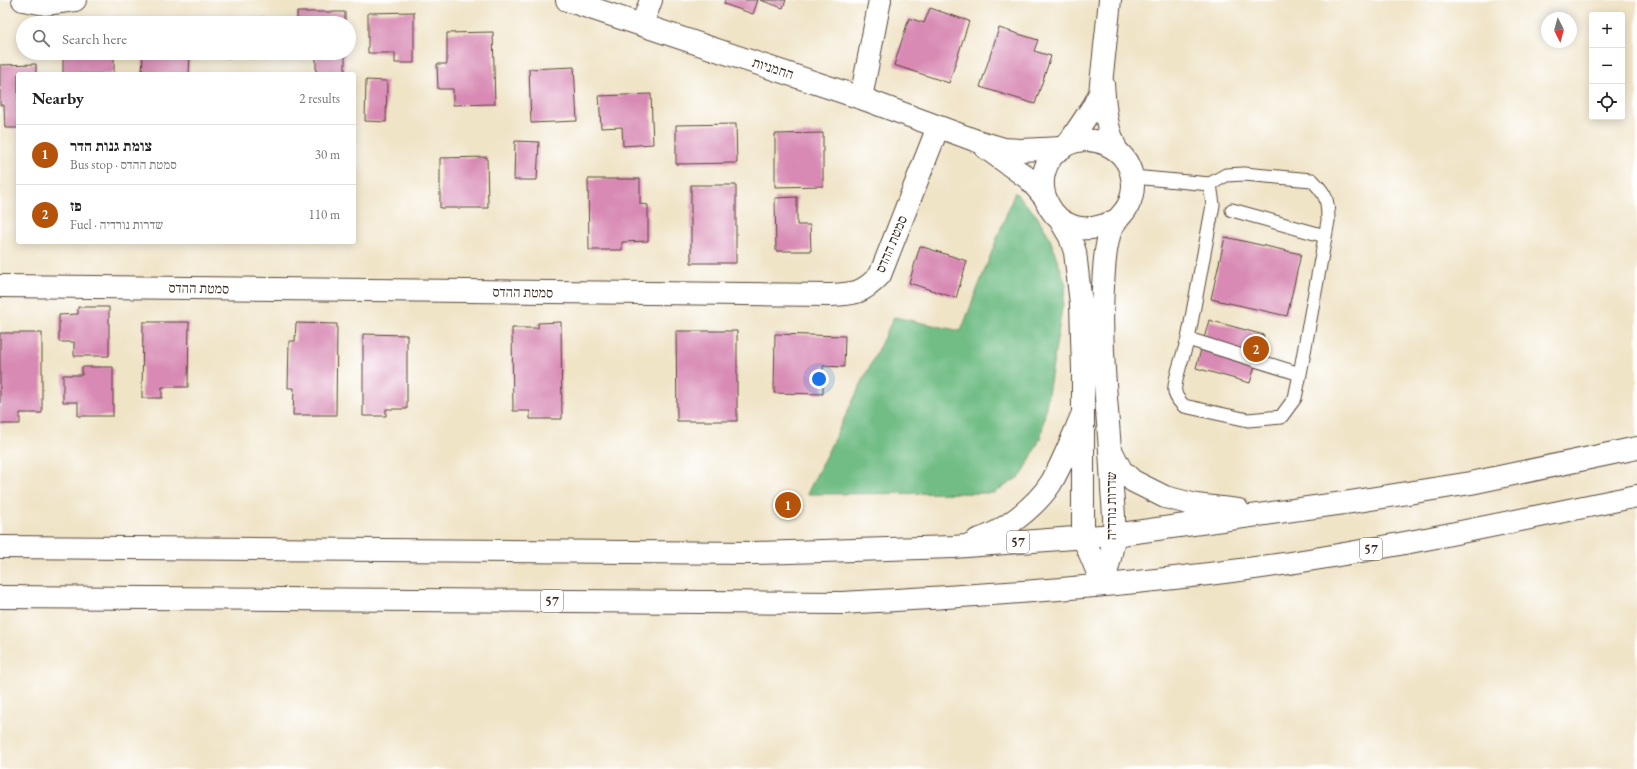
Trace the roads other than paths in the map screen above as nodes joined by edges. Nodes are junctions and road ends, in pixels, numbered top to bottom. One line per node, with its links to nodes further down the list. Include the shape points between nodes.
1 (23, 0): 2 (main road, via 45,4)
2 (75, 0)
3 (567, 0): 7 (main road, החמניות)
4 (651, 0): 7 (main road)
5 (880, 0): 9 (main road)
6 (1110, 0): 8 (main road)
7 (642, 25): 9 (main road, החמניות)
8 (1103, 73): 12 (main road, via 1097,99); 13 (main road, via 1109,133)
9 (861, 98): 10 (main road, החמניות)
10 (938, 127): 11 (main road, החמניות); 21 (main road, סמטת ההדס, via 880,275 869,286 853,294)
11 (977, 141): 12 (main road, החמניות, via 1021,150); 16 (main road, החמניות, via 1029,179)
12 (1065, 146): 13 (main road, via 1086,140 1099,141); 16 (main road, via 1053,156 1046,167 1043,180)
13 (1117, 151): 14 (main road, via 1128,165)
14 (1133, 177): 15 (lane); 19 (main road, via 1130,202)
15 (1210, 184): 20 (lane, via 1226,175 1244,174 1312,180 1324,192 1328,208); 22 (lane, via 1213,205)
16 (1046, 199): 18 (main road, via 1048,206)
17 (1232, 210): 20 (lane)
18 (1060, 220): 19 (main road, via 1079,229 1091,230); 24 (main road, שדרות נורדיה, via 1074,247 1079,278)
19 (1114, 222): 26 (main road, שדרות נורדיה, via 1107,243 1103,297 1104,364)
20 (1325, 236): 23 (lane)
21 (0, 286)
22 (1188, 339): 23 (lane); 23 (lane, via 1175,392 1184,406 1248,420 1280,418 1295,398)
23 (1300, 374)
24 (1083, 413): 30 (main road, שדרות נורדיה); 32 (main road, via 1050,484 1025,512 982,539)
25 (1637, 448): 28 (main road, 57, via 1471,483)
26 (1111, 450): 28 (main road, via 1121,470 1133,481 1165,497 1196,505); 29 (main road, שדרות נורדיה)
27 (1637, 496): 33 (main road, 57, via 1344,554 1213,573)
28 (1270, 514): 29 (main road, 57)
29 (1114, 535): 30 (main road, 57); 33 (main road, שדרות נורדיה)
30 (1083, 537): 32 (main road, 57); 33 (main road, שדרות נורדיה)
31 (0, 547): 32 (main road, 57, via 755,553)
32 (953, 547)
33 (1103, 585): 34 (main road, 57, via 842,603)
34 (0, 597)

